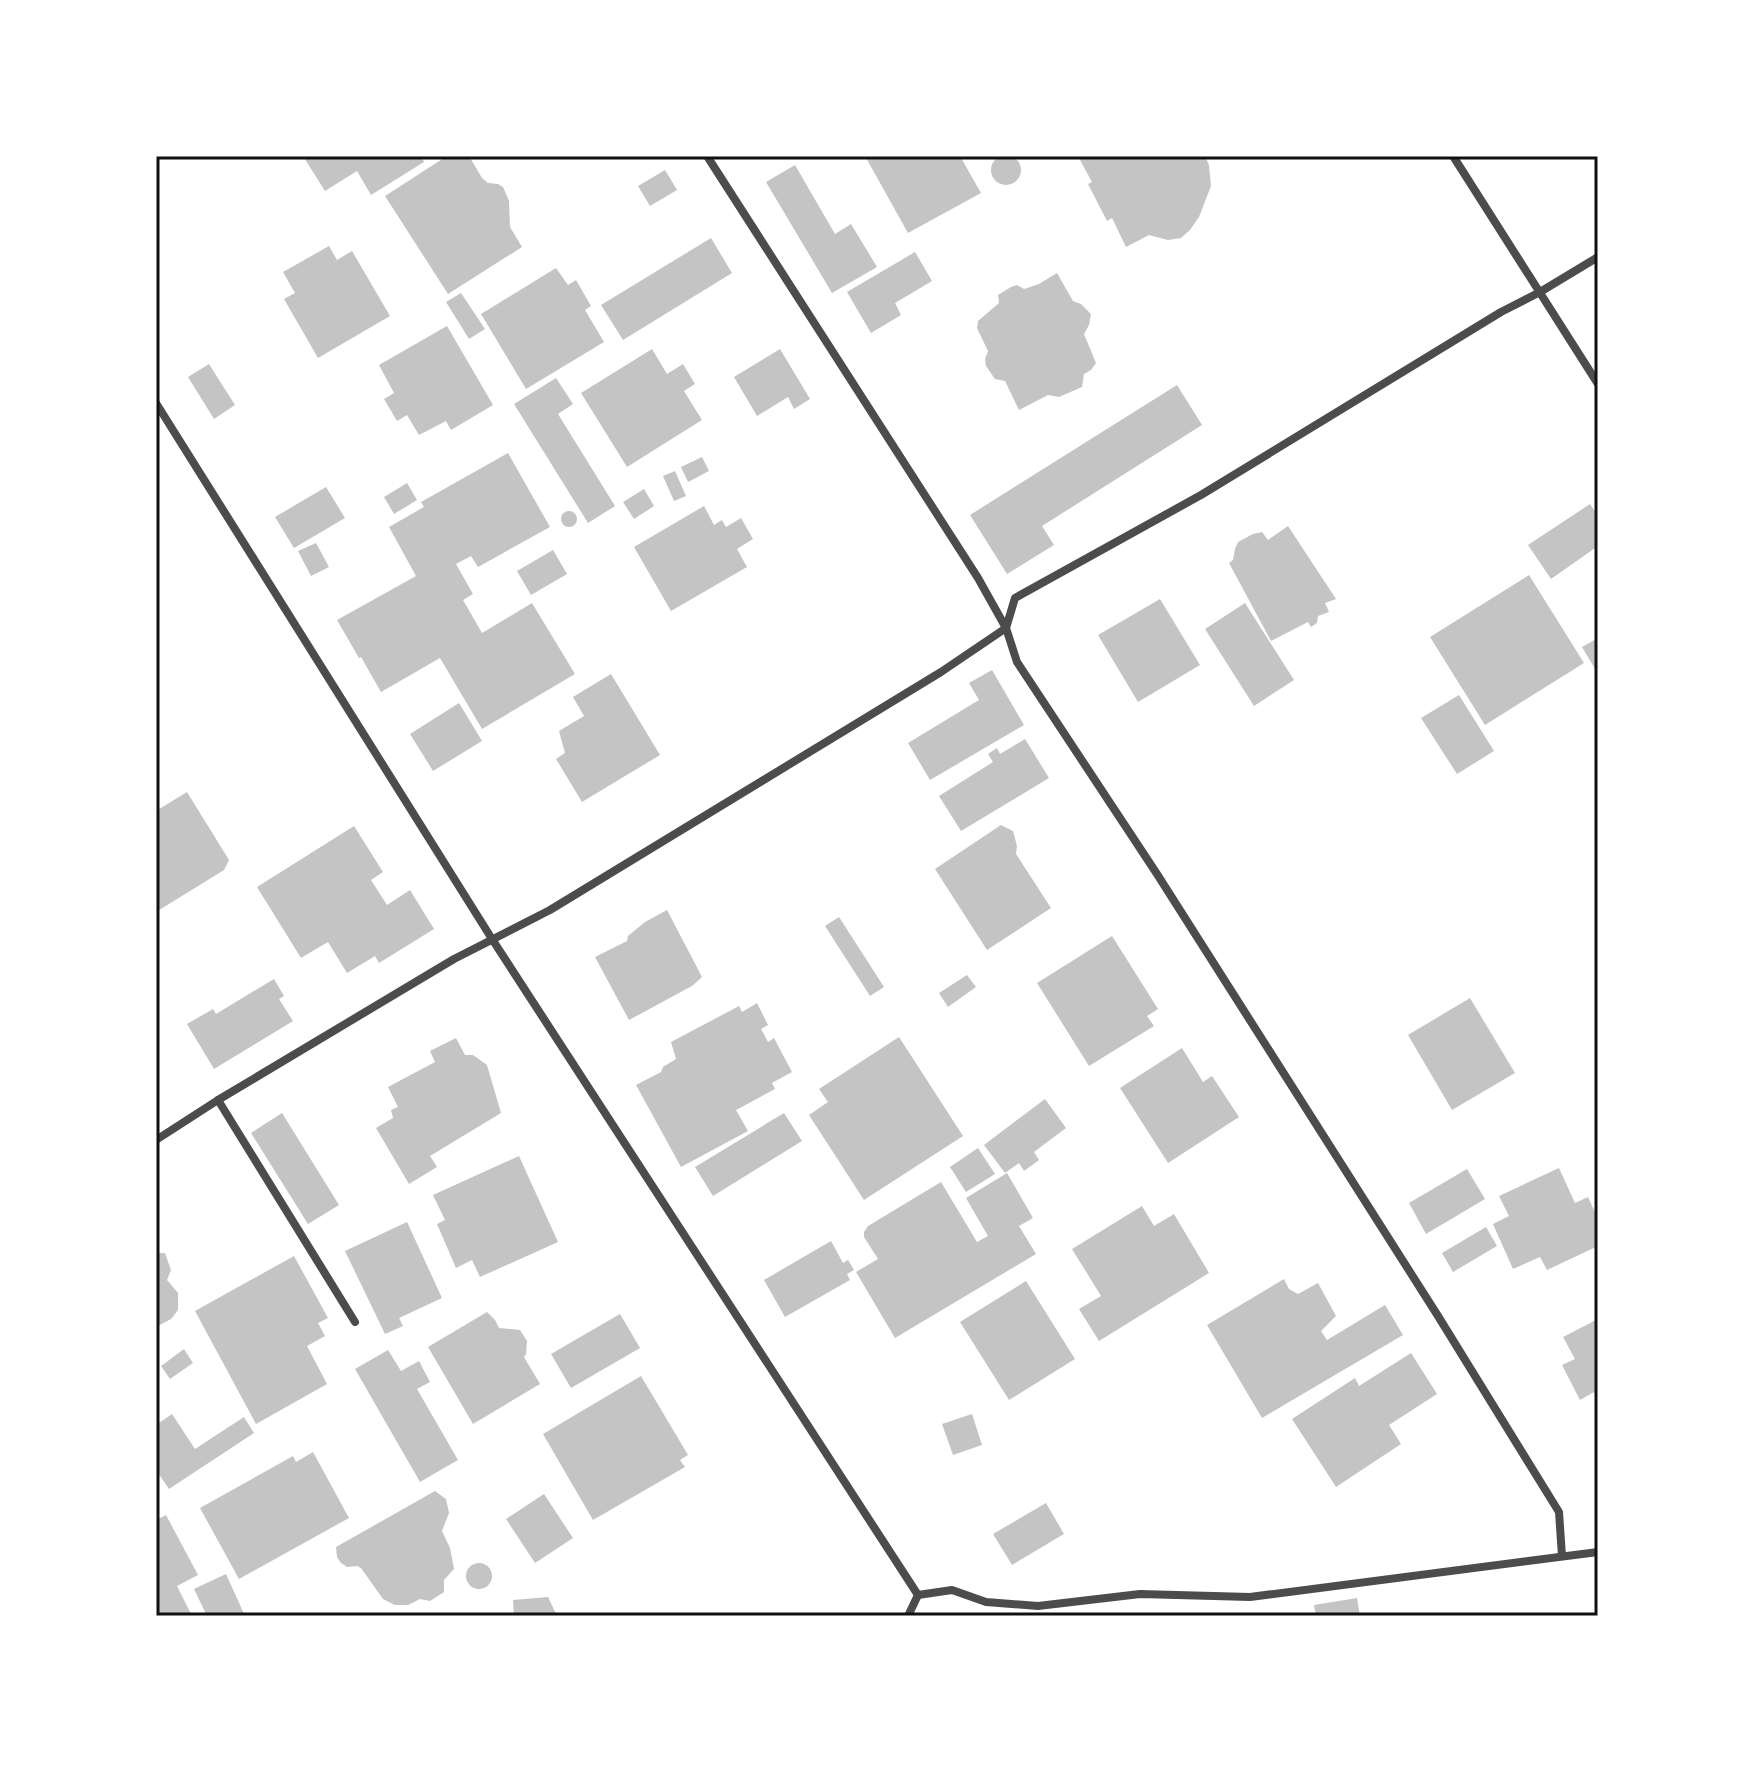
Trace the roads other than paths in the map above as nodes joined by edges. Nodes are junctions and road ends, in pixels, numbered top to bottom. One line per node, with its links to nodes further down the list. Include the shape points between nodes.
1 (707, 156): 7 (street)
2 (1453, 156): 4 (street)
3 (1598, 257): 4 (street)
4 (1540, 292): 5 (street); 7 (street, via 1201,495 1015,598)
5 (1598, 384)
6 (156, 403): 8 (street)
7 (1006, 628): 8 (street, via 550,910); 13 (street, via 1017,662 1559,1512)
8 (492, 939): 9 (street); 14 (street)
9 (218, 1100): 10 (street); 11 (street)
10 (156, 1140)
11 (355, 1322)
12 (1598, 1552): 13 (street)
13 (1562, 1556): 14 (street, via 1250,1597 1140,1594 1038,1606 986,1602 952,1590)
14 (918, 1595): 15 (street)
15 (908, 1616)

